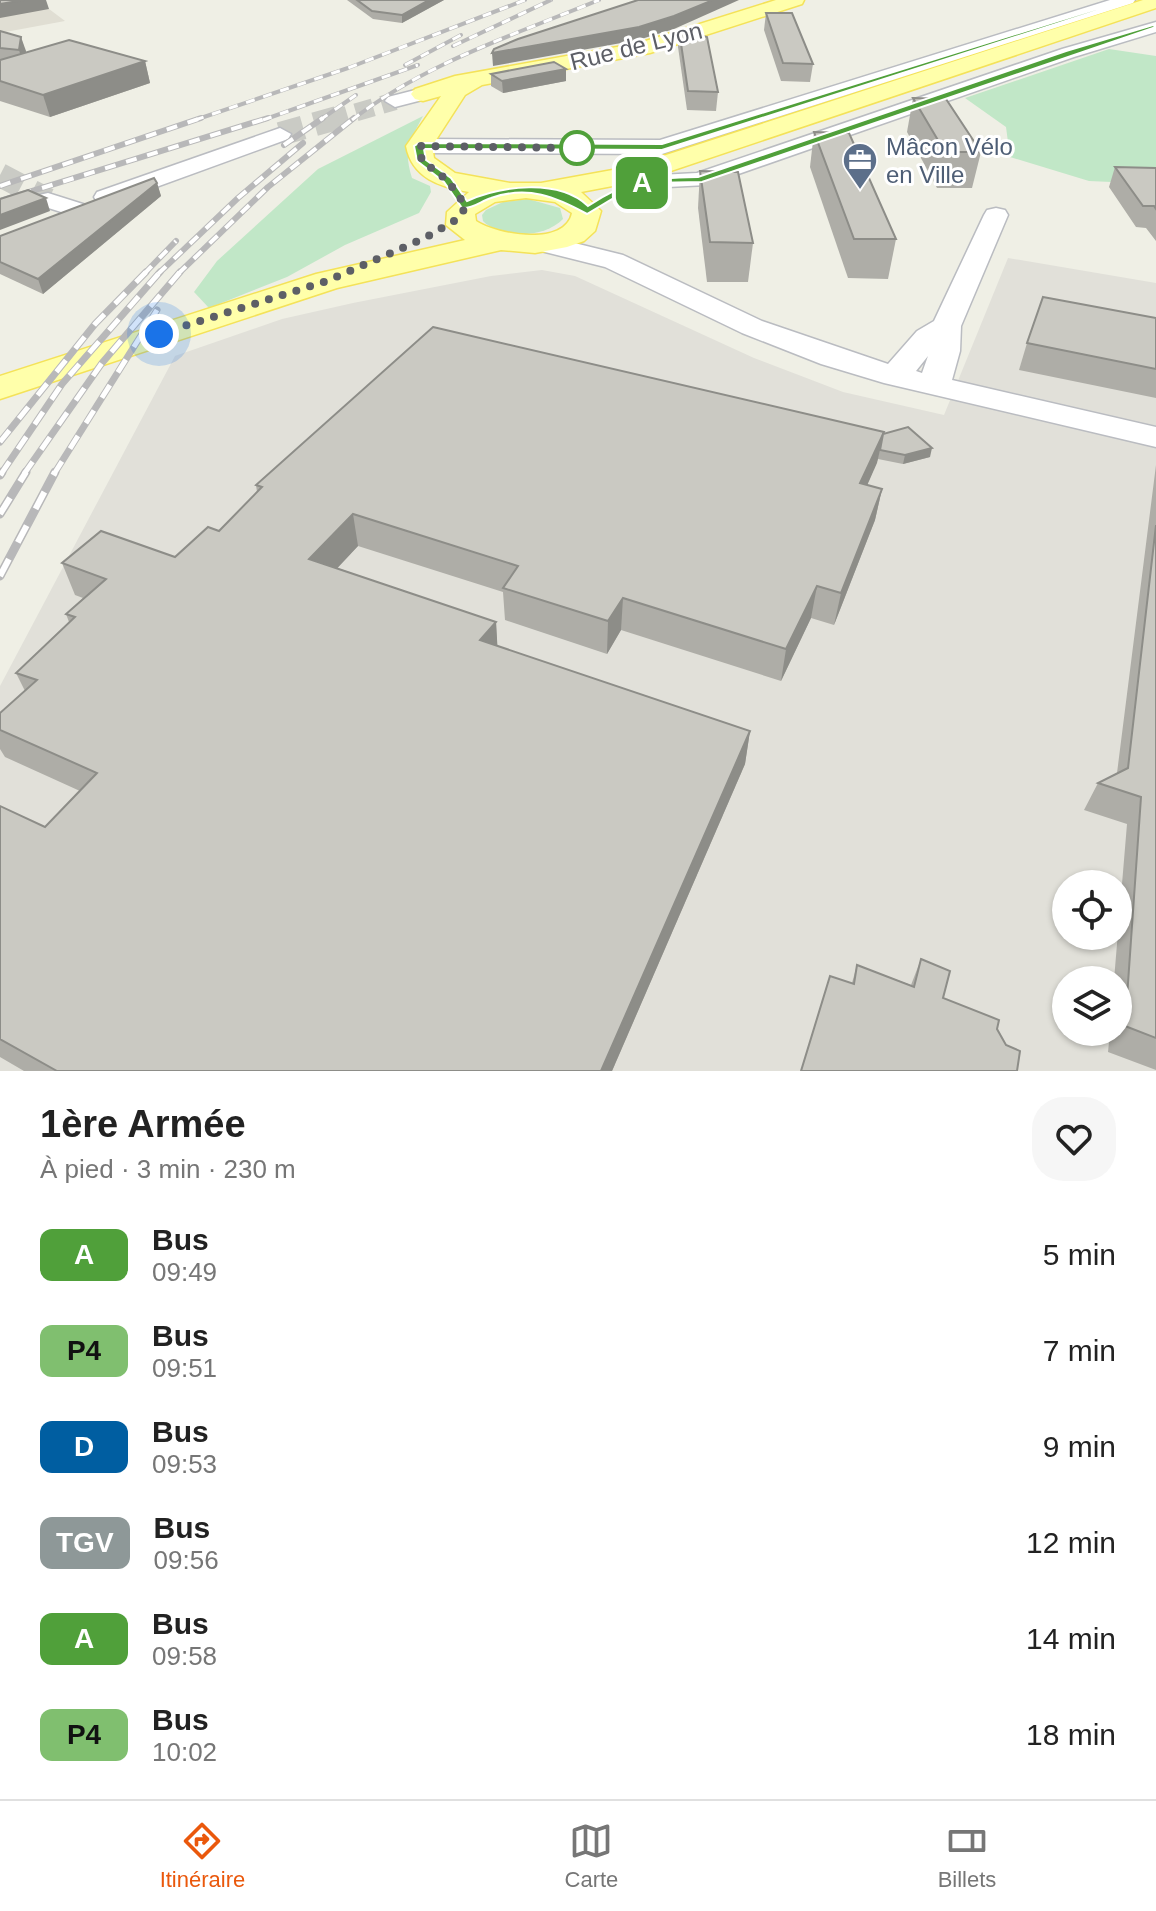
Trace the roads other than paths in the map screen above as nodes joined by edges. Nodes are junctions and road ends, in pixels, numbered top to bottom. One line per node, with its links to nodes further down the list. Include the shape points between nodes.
1 (795, 0): 8 (main road, Rue de Lyon, via 643,49)
2 (1127, 0): 13 (street, via 662,147)
3 (1156, 2): 17 (main road, via 634,174)
4 (1156, 9): 15 (main road)
5 (1156, 27): 6 (street)
6 (1113, 41): 7 (street); 15 (street, via 699,180)
7 (1143, 48)
8 (474, 80): 9 (main road, Rue de Lyon); 11 (main road, Rue de Lyon, via 460,86)
9 (423, 94): 10 (street, Rue de Lyon); 11 (main road)
10 (395, 101)
11 (444, 110): 13 (main road, Rue de Lyon)
12 (280, 134): 18 (street, via 77,210)
13 (419, 146): 14 (main road, via 422,161)
14 (447, 180): 16 (main road); 19 (main road)
15 (648, 181): 21 (main road, via 610,195)
16 (507, 191): 17 (main road); 19 (main road, via 476,199)
17 (544, 191): 21 (main road, via 571,198)
18 (49, 211)
19 (462, 212): 22 (main road, via 468,232); 25 (main road, via 425,238)
20 (996, 215): 26 (street)
21 (585, 219): 23 (main road, via 573,234); 24 (street)
22 (495, 242): 23 (main road); 25 (main road)
23 (542, 243): 24 (street)
24 (614, 261): 27 (street, via 752,327)
25 (327, 281): 29 (main road)
26 (946, 326): 27 (street, via 928,337); 28 (street, via 945,351)
27 (895, 376): 28 (street)
28 (934, 385): 30 (street)
29 (0, 388)
30 (1156, 437)

